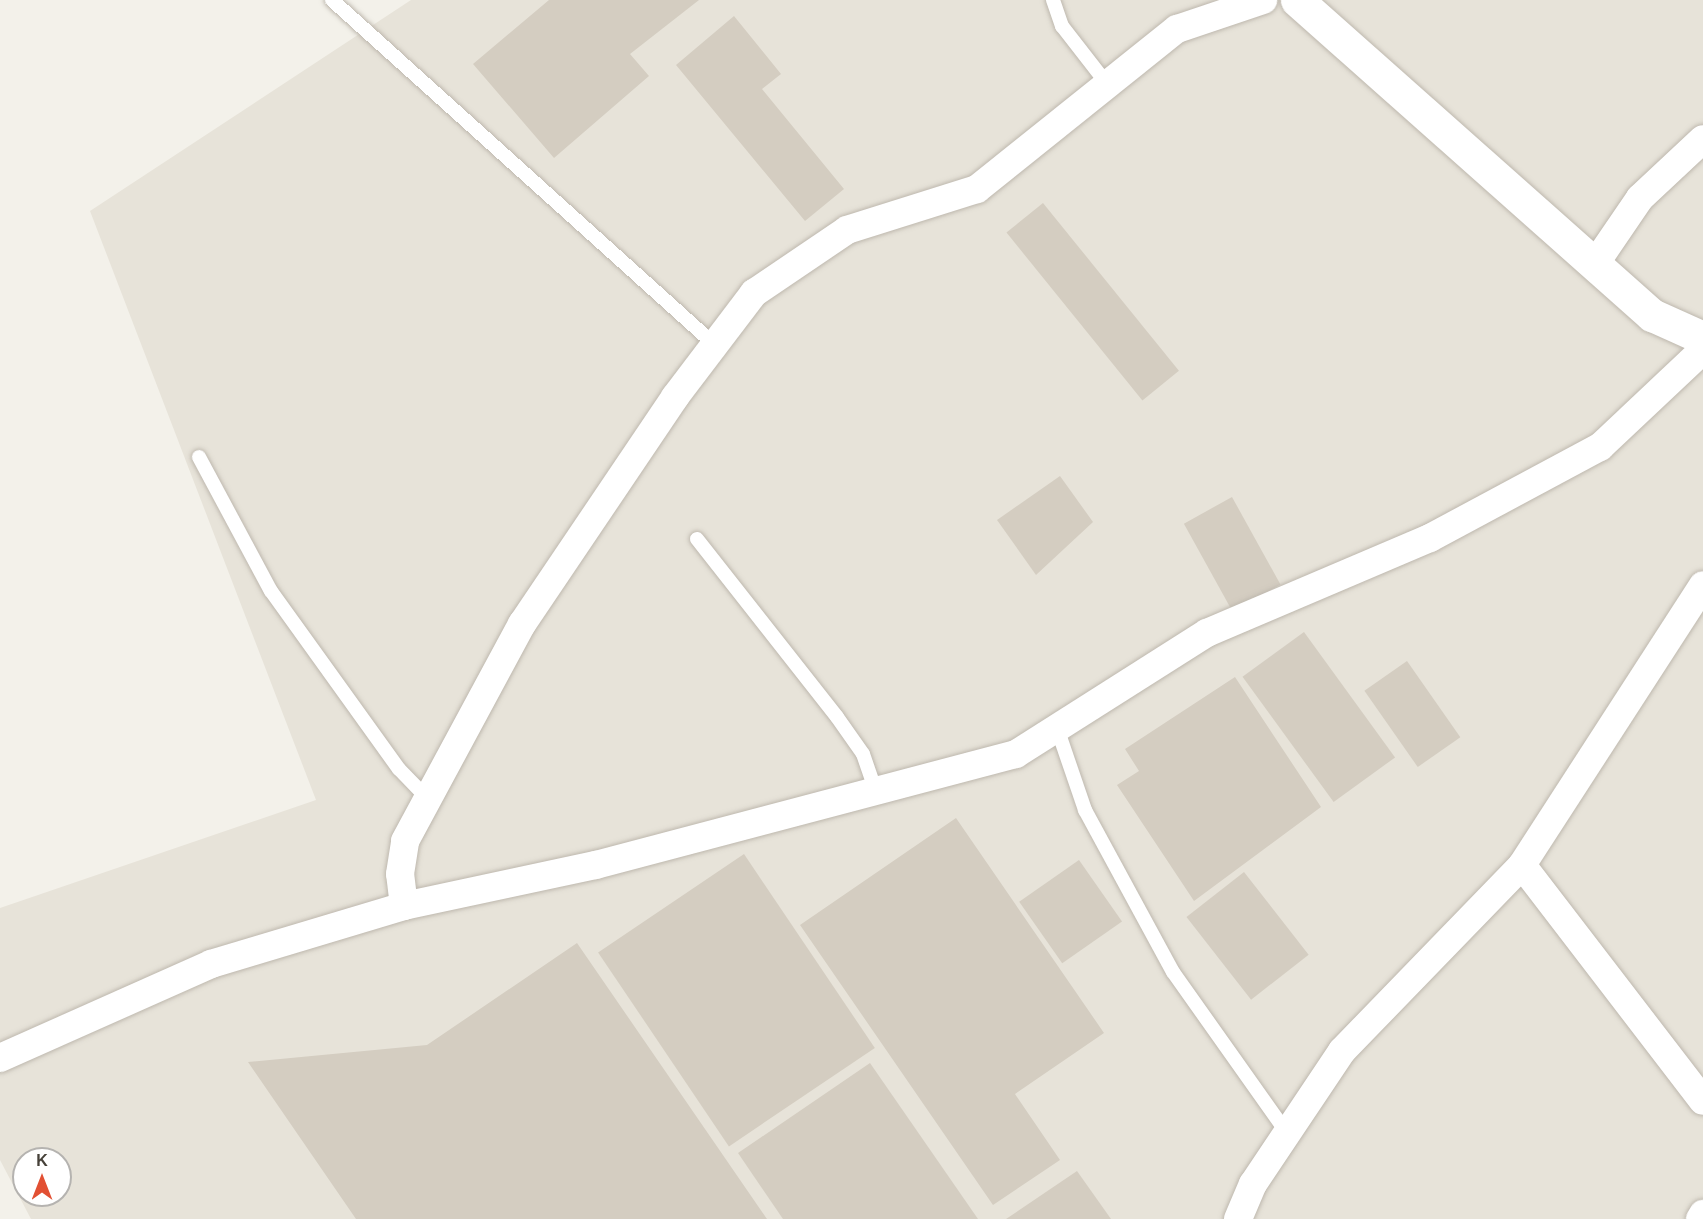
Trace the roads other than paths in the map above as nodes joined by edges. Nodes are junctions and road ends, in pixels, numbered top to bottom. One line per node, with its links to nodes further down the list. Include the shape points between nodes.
1 (332, 0): 9 (lane)
2 (1053, 0): 5 (lane, via 1062,26)
3 (1263, 0): 5 (street, via 1177,29)
4 (1297, 0): 7 (street)
5 (1108, 85): 9 (street, via 977,189 847,230 797,261 754,292)
6 (1703, 139): 7 (street, via 1640,198)
7 (1595, 264): 8 (street, via 1652,315)
8 (1703, 338)
9 (715, 345): 16 (street, via 522,624)
10 (1703, 350): 14 (street, via 1600,447 1430,538 1207,633)
11 (199, 457): 16 (lane, via 271,591 399,769)
12 (697, 539): 15 (lane, via 837,717 863,754)
13 (1703, 585): 17 (street)
14 (1057, 728): 15 (street, via 1016,754); 21 (lane, via 1085,810 1173,972)
15 (875, 788): 18 (street, via 596,865)
16 (428, 799): 18 (street, via 405,841 400,874)
17 (1522, 865): 20 (street); 21 (street, via 1342,1051)
18 (404, 906): 19 (street, via 211,964)
19 (0, 1058)
20 (1703, 1101)
21 (1287, 1133): 23 (street, via 1253,1184)
22 (1703, 1214): 24 (street)
23 (1238, 1219)
24 (1700, 1219)

